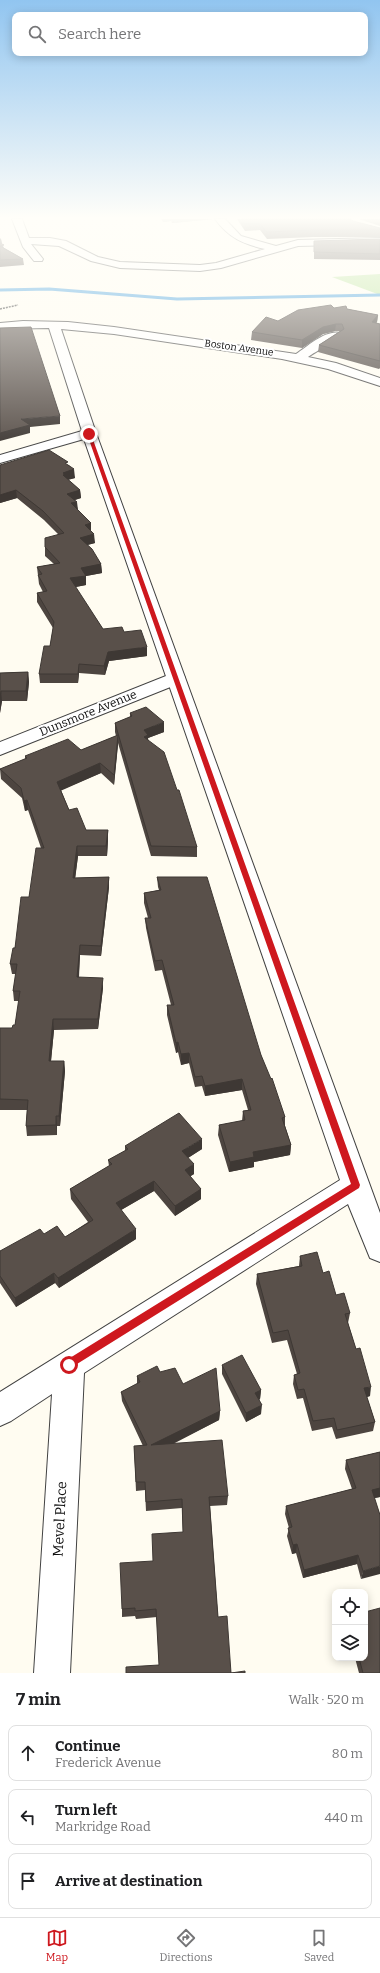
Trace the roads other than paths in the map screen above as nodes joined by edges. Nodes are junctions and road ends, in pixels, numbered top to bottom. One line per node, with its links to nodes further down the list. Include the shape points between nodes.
1 (0, 326): 2 (street, Boston Avenue)
2 (54, 326): 4 (street, Boston Avenue, via 125,332); 6 (street)
3 (337, 335): 4 (street)
4 (298, 358): 5 (street, Boston Avenue, via 342,368)
5 (380, 382)
6 (89, 434): 7 (street); 8 (street)
7 (0, 459)
8 (176, 678): 9 (street, Dunsmore Avenue); 10 (street)
9 (0, 749)
10 (356, 1185): 11 (street); 12 (street)
11 (380, 1249)
12 (69, 1365): 13 (street); 14 (street, Mevel Place)
13 (0, 1410)
14 (52, 1673)

